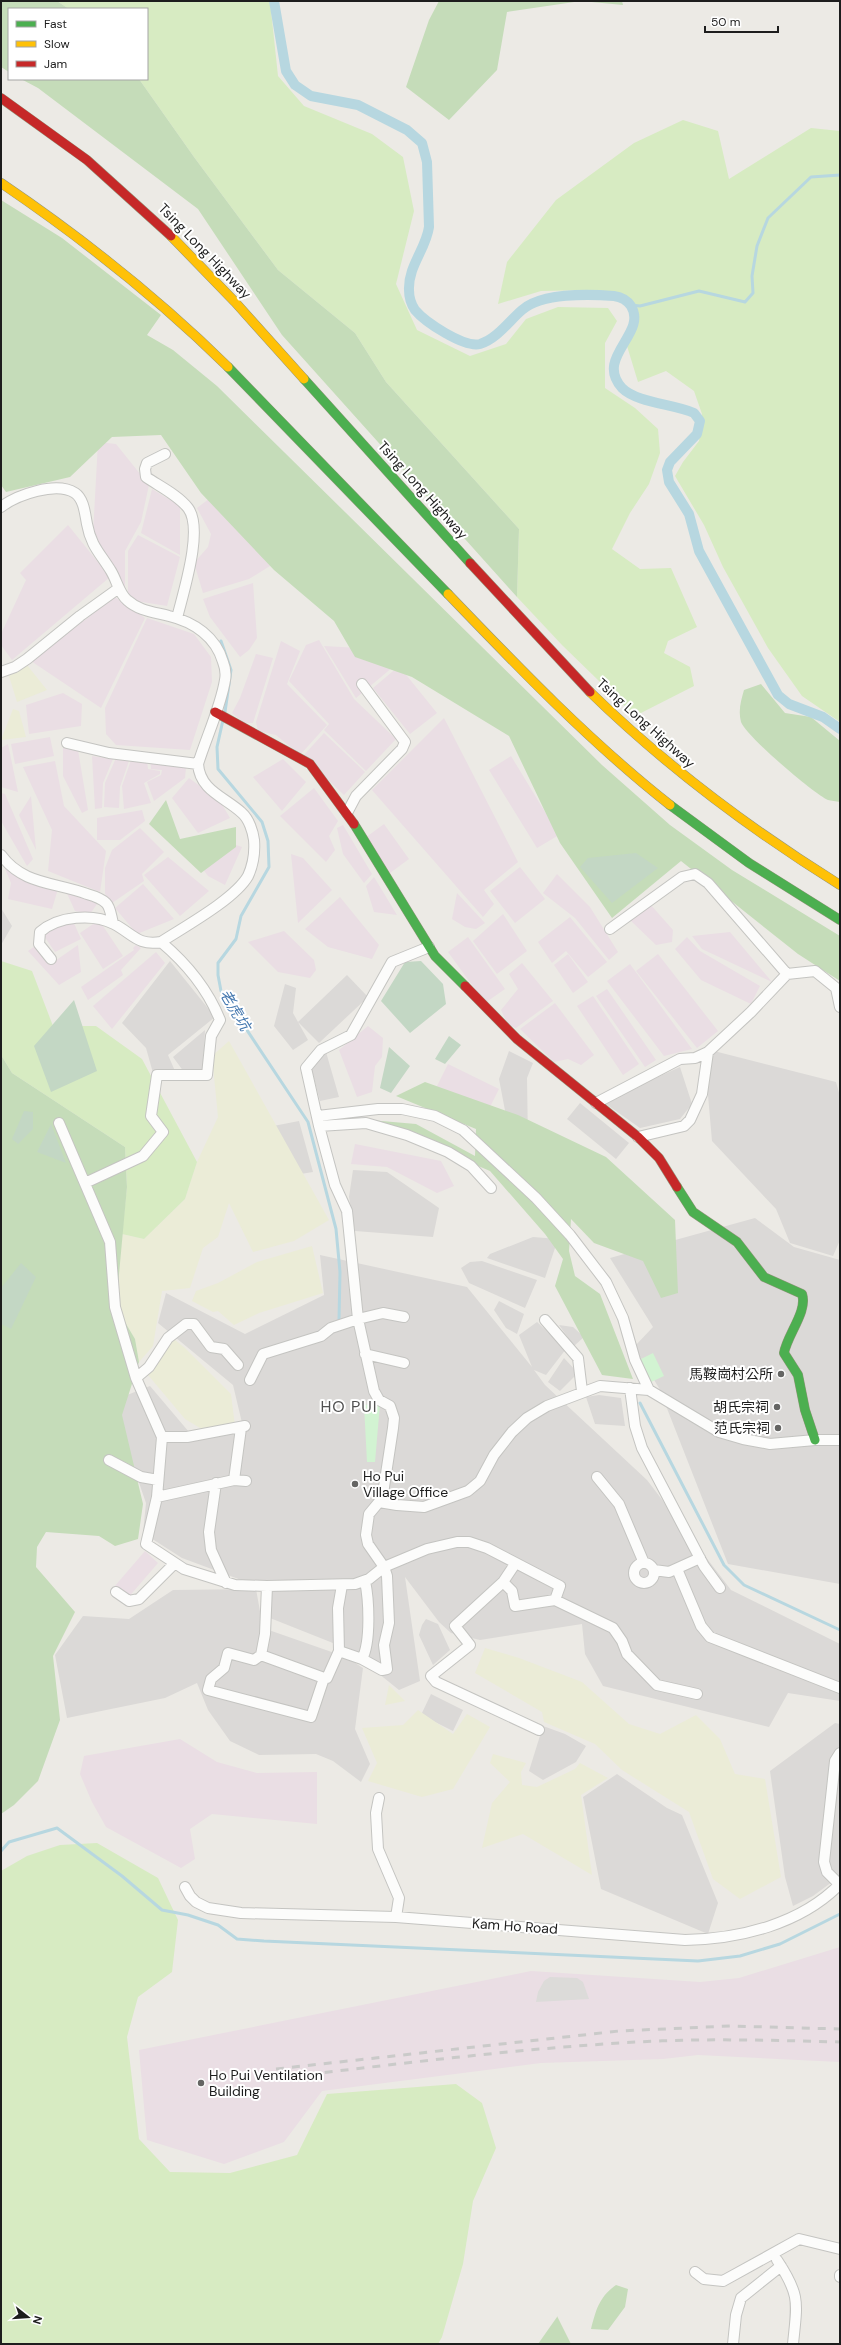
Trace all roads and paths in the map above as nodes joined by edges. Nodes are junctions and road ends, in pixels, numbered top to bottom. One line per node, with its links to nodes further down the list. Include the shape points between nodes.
1 (1, 98): 14 (main road, Tsing Long Highway, via 97,167 177,240 530,630 622,723 713,799)
2 (2, 183): 15 (main road, via 43,211 135,282 202,341 531,678 609,753 676,809 736,854)
3 (165, 454): 6 (street, via 147,463 146,477 189,509 193,528 193,544)
4 (1, 507): 5 (street, via 19,497 45,489 68,490 76,494 82,505 92,545 111,571)
5 (119, 588): 6 (street, via 127,600 140,609); 7 (street, via 27,659 15,667)
6 (177, 618): 9 (street, via 195,626 215,641 226,679)
7 (3, 668)
8 (362, 684): 12 (street, via 406,742 402,750 356,796)
9 (217, 713): 11 (street); 12 (main road, via 310,764)
10 (66, 743): 11 (street, via 109,753)
11 (198, 764): 18 (street, via 204,785 244,814 253,832 255,852 248,876 230,896)
12 (347, 813): 19 (main road)
13 (1, 855): 16 (street, via 17,872 30,879 77,890 101,899 108,904)
14 (840, 885)
15 (840, 920)
16 (113, 924): 18 (street, via 138,941 150,944); 20 (street, via 92,919 69,919 43,929 38,936 39,944)
17 (610, 929): 21 (street, via 682,877 695,874 708,883)
18 (161, 942): 29 (street, via 200,983 220,1020 211,1036 207,1076 157,1075 151,1116 163,1132 143,1156)
19 (429, 947): 24 (main road, via 517,1040); 25 (street, via 392,962 351,1035 321,1050 306,1068)
20 (51, 959)
21 (787, 974): 22 (street, via 815,971 836,988); 23 (street)
22 (840, 1007)
23 (708, 1052): 24 (street, via 695,1058 680,1058); 28 (street, via 702,1094 690,1120 684,1126)
24 (596, 1104): 28 (main road)
25 (318, 1116): 27 (street); 40 (street, via 402,1109 435,1116 463,1130 536,1198 570,1235 606,1282 623,1318 635,1360)
26 (59, 1123): 29 (street)
27 (319, 1126): 30 (street, via 366,1123 407,1135 448,1152 471,1166); 32 (street, via 336,1185 347,1211)
28 (638, 1137): 43 (main road, via 662,1162 692,1212 737,1242 764,1277 804,1295 798,1319 785,1344 784,1353 798,1375 805,1410)
29 (85, 1183): 37 (street, via 110,1242 115,1307)
30 (491, 1188)
31 (404, 1317): 32 (street, via 383,1313)
32 (358, 1319): 34 (street); 38 (street, via 331,1328 321,1336 263,1354)
33 (545, 1320): 41 (street, via 578,1358)
34 (365, 1354): 35 (street); 52 (street, via 376,1396 390,1406 394,1418 384,1487)
35 (404, 1363)
36 (238, 1365): 37 (street, via 224,1349 211,1347 194,1324 186,1324 168,1338 149,1367)
37 (136, 1378): 42 (street)
38 (250, 1380)
39 (630, 1388): 40 (street); 41 (street, via 600,1386); 53 (street, via 635,1426 642,1448)
40 (649, 1390): 43 (street, via 712,1428 732,1437 770,1444)
41 (582, 1391): 52 (street, via 541,1408 521,1423 494,1455 480,1481 468,1491 424,1507)
42 (162, 1437): 47 (street); 48 (street, via 188,1437 243,1427)
43 (815, 1440): 44 (street)
44 (840, 1440)
45 (109, 1460): 47 (street, via 141,1477)
46 (597, 1477): 54 (street, via 611,1492 625,1516)
47 (158, 1480): 51 (street)
48 (234, 1480): 49 (street); 50 (street)
49 (246, 1481)
50 (216, 1483): 51 (street); 62 (street, via 209,1532 211,1550)
51 (157, 1497): 55 (street, via 146,1544)
52 (379, 1502): 57 (street, via 369,1514 366,1539)
53 (700, 1558): 58 (street); 65 (street)
54 (644, 1563): 59 (street); 59 (street, via 638,1565 635,1570 634,1576 638,1581 650,1581 654,1576)
55 (174, 1564): 62 (street); 66 (street, via 138,1599 129,1601)
56 (515, 1564): 57 (street, via 476,1544 457,1542 427,1549); 61 (street); 67 (street, via 560,1586)
57 (384, 1567): 60 (street); 70 (street, via 387,1576 389,1623 384,1645 387,1669 382,1670)
58 (677, 1569): 59 (street, via 669,1572); 72 (street, via 701,1626 710,1637)
59 (654, 1570)
60 (365, 1581): 63 (street); 70 (street, via 368,1594 366,1649)
61 (503, 1582): 67 (street, via 512,1591 515,1606); 74 (street, via 455,1626 470,1645 431,1676 436,1682)
62 (226, 1583): 64 (street)
63 (342, 1584): 64 (street); 68 (street, via 338,1608)
64 (267, 1586): 69 (street, via 265,1634)
65 (720, 1588)
66 (116, 1592)
67 (555, 1600): 73 (street, via 613,1628 627,1654 657,1685)
68 (339, 1650): 70 (street); 71 (street, via 327,1678)
69 (261, 1655): 71 (street); 71 (street, via 254,1660 228,1653 224,1668 211,1679 208,1690 311,1718)
70 (362, 1659)
71 (324, 1678)
72 (840, 1688)
73 (697, 1694)
74 (539, 1730)
75 (840, 1753): 77 (street, via 835,1761 824,1862 827,1872)
76 (379, 1798): 79 (street, via 376,1813 378,1849 399,1898)
77 (840, 1884): 79 (street, Kam Ho Road, via 808,1911 766,1927 710,1940 668,1939)
78 (186, 1887): 79 (street, Kam Ho Road, via 196,1902 222,1910 259,1914)
79 (396, 1917)
80 (840, 2249): 81 (street, via 799,2239)
81 (773, 2254): 82 (street); 83 (street, via 723,2281 704,2279)
82 (781, 2266): 84 (street, via 741,2298 736,2315); 85 (street, via 791,2281 797,2300)
83 (695, 2272)
84 (733, 2344)
85 (793, 2344)

